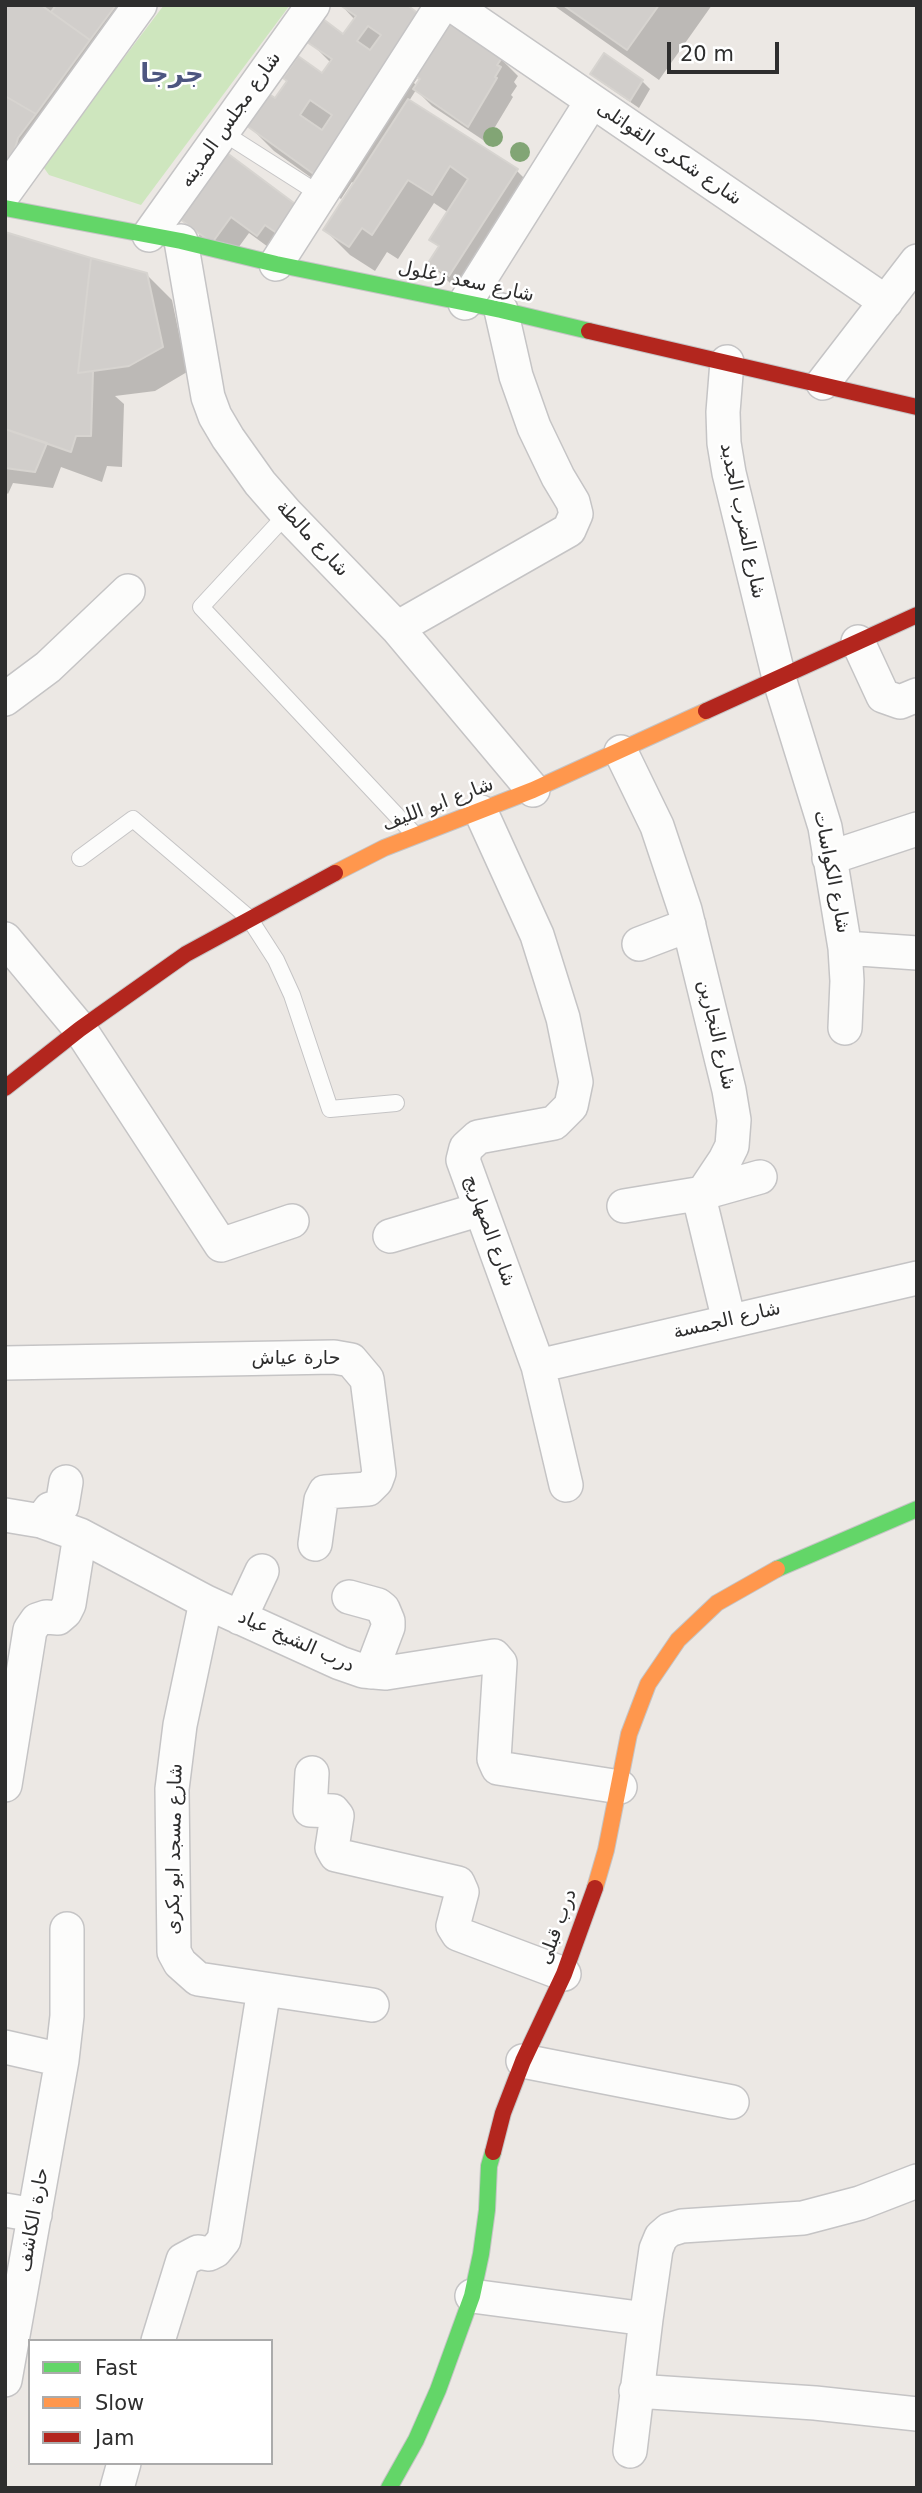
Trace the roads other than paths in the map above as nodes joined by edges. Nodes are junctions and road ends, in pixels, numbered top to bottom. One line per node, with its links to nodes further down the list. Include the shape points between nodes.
1 (140, 5): 7 (street)
2 (313, 5): 6 (street, شارع مجلس المدينه)
3 (442, 5): 8 (street)
4 (452, 5): 5 (street, شارع شكرى القواتلى)
5 (592, 101): 14 (street, شارع شكرى القواتلى); 15 (street)
6 (222, 132): 8 (lane); 10 (street, شارع مجلس المدينه)
7 (5, 192)
8 (321, 195): 13 (street)
9 (5, 208): 10 (street, شارع سعد زغلول)
10 (149, 235): 11 (street, شارع سعد زغلول)
11 (181, 242): 13 (street, شارع سعد زغلول); 20 (street, شارع مالطة, via 215,416 241,458)
12 (917, 261): 14 (street)
13 (276, 264): 15 (street, شارع سعد زغلول)
14 (886, 302): 18 (street)
15 (465, 303): 16 (street, شارع سعد زغلول)
16 (501, 310): 17 (street, شارع سعد زغلول); 23 (street, via 534,427 576,514 569,530)
17 (727, 362): 18 (street, شارع سعد زغلول); 25 (street, شارع الضرب الجديد, via 724,443)
18 (823, 383): 19 (street, شارع سعد زغلول)
19 (917, 407)
20 (286, 514): 23 (street, شارع مالطة); 32 (lane, via 201,607)
21 (128, 591): 27 (street, via 48,667)
22 (917, 615): 24 (street, شارع ابو الليف)
23 (397, 628): 29 (street, شارع مالطة)
24 (858, 642): 25 (street, شارع ابو الليف); 26 (street, via 883,696 900,702)
25 (779, 678): 28 (street, شارع ابو الليف); 34 (street, شارع الكواسات, via 825,827)
26 (917, 695)
27 (5, 699)
28 (621, 752): 29 (street, شارع ابو الليف); 36 (street, شارع النجارين, via 657,826)
29 (533, 790): 30 (street, شارع ابو الليف)
30 (481, 812): 32 (street, شارع ابو الليف); 48 (street, شارع الصهاريج, via 537,935 563,1018 576,1082 572,1106 554,1124 478,1137 466,1148 463,1160)
31 (917, 829): 34 (street)
32 (416, 836): 35 (street, شارع ابو الليف)
33 (80, 858): 35 (lane, via 133,819)
34 (829, 858): 39 (street, شارع الكواسات)
35 (249, 918): 42 (street, شارع ابو الليف, via 186,954); 44 (lane, via 292,995 330,1109)
36 (689, 925): 38 (street); 46 (street, شارع النجارين, via 734,1120 732,1146)
37 (5, 939): 42 (street)
38 (639, 944)
39 (845, 948): 40 (street); 41 (street, شارع الكواسات)
40 (917, 953)
41 (845, 1028)
42 (80, 1029): 43 (street, شارع ابو الليف); 49 (street, via 221,1245)
43 (5, 1088)
44 (396, 1103)
45 (760, 1177): 46 (street)
46 (703, 1193): 47 (street); 52 (street, via 701,1205)
47 (624, 1206)
48 (481, 1209): 50 (street); 54 (street, شارع الصهاريج)
49 (292, 1221)
50 (390, 1236)
51 (917, 1278): 52 (street, شارع الجمسة)
52 (729, 1321): 54 (street, شارع الجمسة)
53 (5, 1363): 61 (street, حارة عياش, via 351,1360 367,1379 379,1473 368,1489 326,1493)
54 (538, 1366): 56 (street, شارع الصهاريج)
55 (66, 1482): 59 (street, via 62,1506 50,1509)
56 (566, 1485)
57 (917, 1509): 69 (street, درب قبلى, via 763,1575 717,1603 678,1640 648,1684 629,1734)
58 (5, 1515): 59 (street, درب الشيخ عياد)
59 (41, 1521): 60 (street, درب الشيخ عياد)
60 (80, 1535): 64 (street, درب الشيخ عياد); 68 (street, via 65,1612 58,1618 37,1620 30,1630)
61 (314, 1544)
62 (262, 1571): 65 (street)
63 (349, 1597): 66 (street, via 378,1605 388,1621)
64 (206, 1602): 65 (street, درب الشيخ عياد); 72 (street, شارع مسجد ابو بكرى, via 180,1724 172,1789 174,1952 198,1979)
65 (240, 1618): 66 (street, درب الشيخ عياد)
66 (371, 1672): 69 (street, درب الشيخ عياد, via 494,1657 500,1662 494,1759 498,1768)
67 (312, 1773): 71 (street, via 310,1810 333,1811 337,1816 332,1848 336,1855 458,1883 462,1892 453,1926 458,1934)
68 (5, 1786)
69 (621, 1787): 71 (street, درب قبلى, via 587,1913)
70 (67, 1929): 75 (street, حارة الكاشف)
71 (564, 1974): 76 (street, درب قبلى)
72 (264, 1989): 73 (street, شارع مسجد ابو بكرى); 82 (street, via 224,2240 209,2254 198,2252 183,2260)
73 (372, 2005)
74 (5, 2047): 75 (street)
75 (62, 2060): 79 (street, حارة الكاشف)
76 (523, 2061): 77 (street); 80 (street, درب قبلى, via 489,2166 483,2243)
77 (732, 2102)
78 (917, 2181): 81 (street, via 803,2218 669,2230 656,2249)
79 (20, 2213): 83 (street, حارة الكاشف)
80 (472, 2296): 81 (street); 89 (street, درب قبلى, via 438,2390)
81 (646, 2319): 84 (street)
82 (159, 2339)
83 (5, 2379)
84 (636, 2391): 85 (street); 86 (street)
85 (917, 2414)
86 (631, 2451)
87 (123, 2465): 88 (street)
88 (117, 2488)
89 (389, 2488)

